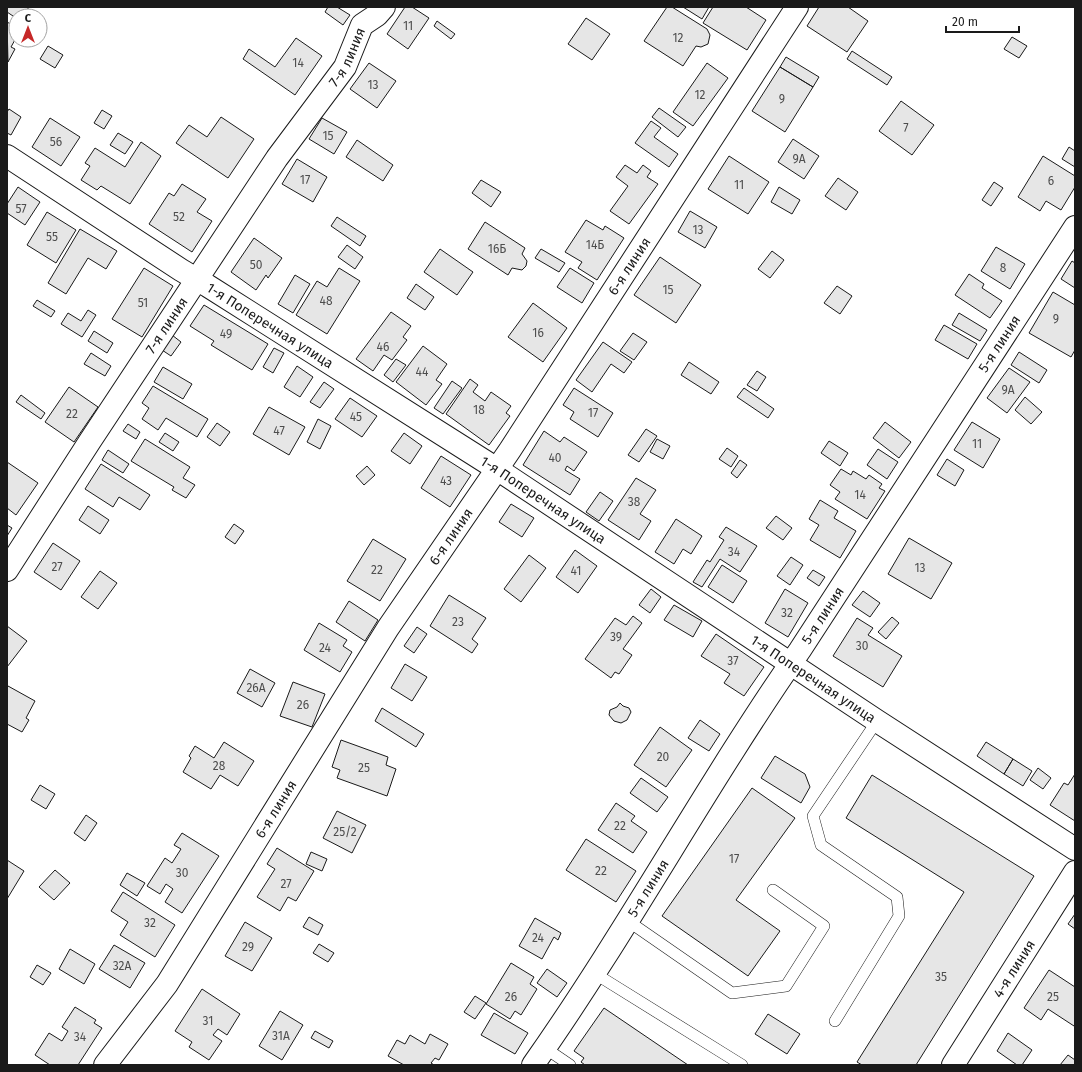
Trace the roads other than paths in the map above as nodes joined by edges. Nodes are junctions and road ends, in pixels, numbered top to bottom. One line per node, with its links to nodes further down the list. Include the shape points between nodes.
1 (384, 7): 5 (street, 7-я линия, via 362,25 344,67 277,158)
2 (797, 7): 6 (street, 6-я линия)
3 (7, 156): 5 (street, 1-я Поперечная улица)
4 (1075, 227): 8 (street, 5-я линия)
5 (196, 279): 6 (street, 1-я Поперечная улица); 7 (street, 7-я линия)
6 (497, 469): 8 (street, 1-я Поперечная улица); 17 (street, 6-я линия, via 388,628 167,984)
7 (7, 570)
8 (791, 663): 9 (street, 1-я Поперечная улица); 13 (street, 5-я линия)
9 (877, 720): 10 (street, 1-я Поперечная улица); 15 (lane, via 813,816 821,845 897,897 899,916)
10 (1075, 849)
11 (1075, 872): 20 (street, 4-я линия)
12 (773, 890): 13 (lane, via 824,926 786,986 732,993)
13 (628, 921): 14 (street, 5-я линия)
14 (594, 974): 16 (street, 5-я линия); 19 (lane)
15 (835, 1021)
16 (539, 1057): 18 (lane)
17 (105, 1065)
18 (570, 1065)
19 (742, 1065)
20 (953, 1065)

